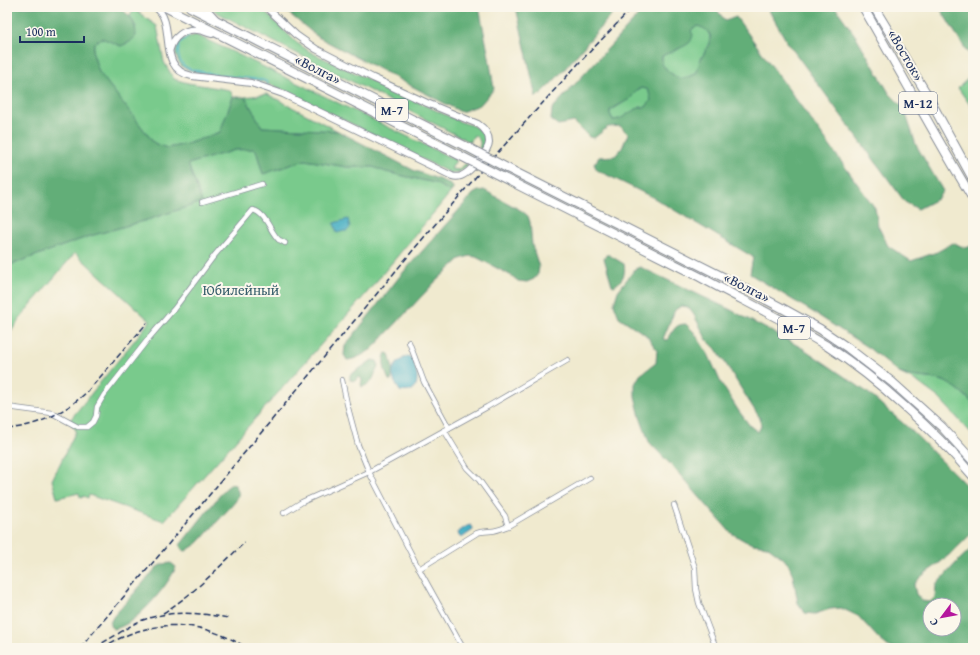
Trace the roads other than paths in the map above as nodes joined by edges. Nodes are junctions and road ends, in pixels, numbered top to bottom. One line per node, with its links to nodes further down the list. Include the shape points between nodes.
1 (155, 7): 10 (main road, via 163,17)
2 (165, 7): 9 (highway, «Волга» / М-7)
3 (190, 7): 8 (highway, «Волга» / М-7)
4 (205, 7): 8 (main road)
5 (266, 7): 10 (main road, via 302,40 322,52 427,103 478,124 488,137 489,144 485,152 464,175 452,176 283,94 250,84 183,74 174,66)
6 (863, 7): 13 (highway, «Восток» / М-12)
7 (874, 7): 11 (highway, «Восток» / М-12, via 925,91)
8 (228, 27): 21 (highway, «Волга» / М-7, bridge, via 727,279 820,329 892,382 942,427)
9 (242, 46): 10 (main road, via 193,29 178,36 172,44); 23 (highway, «Волга» / М-7, bridge, via 771,314 868,375 936,435)
10 (170, 55)
11 (973, 179)
12 (262, 184): 14 (street)
13 (973, 199)
14 (202, 202)
15 (285, 243): 19 (street, via 279,240 263,217 253,210 104,395 93,422 87,427 78,427 52,413)
16 (409, 342): 20 (street)
17 (568, 360): 20 (street)
18 (342, 380): 22 (street, via 358,445)
19 (7, 407)
20 (446, 429): 22 (street); 27 (street, via 467,468 505,516)
21 (973, 461)
22 (369, 472): 26 (street, via 306,500); 28 (street)
23 (973, 476)
24 (590, 478): 27 (street)
25 (674, 505): 30 (street, via 692,556 699,603)
26 (284, 513)
27 (508, 526): 28 (street, via 477,533)
28 (419, 569): 29 (street)
29 (463, 648)
30 (716, 648)

